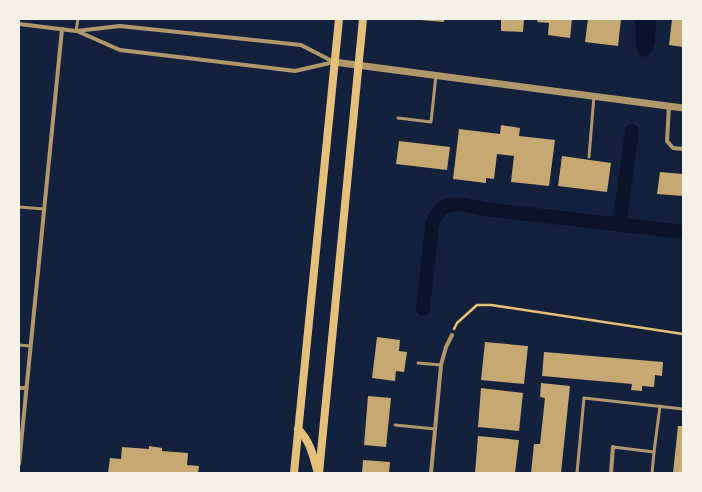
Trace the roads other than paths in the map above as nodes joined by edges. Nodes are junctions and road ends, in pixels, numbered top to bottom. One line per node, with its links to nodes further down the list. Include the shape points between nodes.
1 (78, 19): 6 (lane)
2 (339, 19): 7 (main road)
3 (363, 19): 8 (main road)
4 (19, 24): 5 (street)
5 (62, 29): 6 (street); 17 (street)
6 (76, 31): 7 (street, via 120,26 301,45); 7 (street, via 120,50 295,71)
7 (334, 62): 8 (street); 28 (main road)
8 (358, 65): 9 (street); 34 (main road)
9 (436, 76): 10 (street); 13 (lane, via 431,122)
10 (594, 96): 11 (street); 15 (lane)
11 (669, 106): 12 (street); 14 (street, via 667,141 673,148)
12 (683, 108)
13 (398, 118)
14 (683, 149)
15 (588, 157)
16 (19, 207): 17 (lane)
17 (44, 209): 20 (street)
18 (452, 335): 22 (street)
19 (19, 345): 20 (lane)
20 (30, 346): 24 (street)
21 (418, 363): 22 (lane)
22 (441, 365): 29 (street)
23 (19, 388): 24 (street)
24 (26, 388): 32 (street)
25 (660, 406): 26 (lane); 31 (lane); 36 (lane, via 584,398)
26 (683, 409)
27 (395, 425): 29 (lane)
28 (298, 429): 33 (main road); 34 (main road, via 310,446)
29 (435, 429): 35 (street)
30 (613, 447): 31 (lane); 37 (street)
31 (654, 452): 38 (lane)
32 (19, 464)
33 (294, 473)
34 (319, 473)
35 (431, 473)
36 (577, 473)
37 (611, 473)
38 (652, 473)

